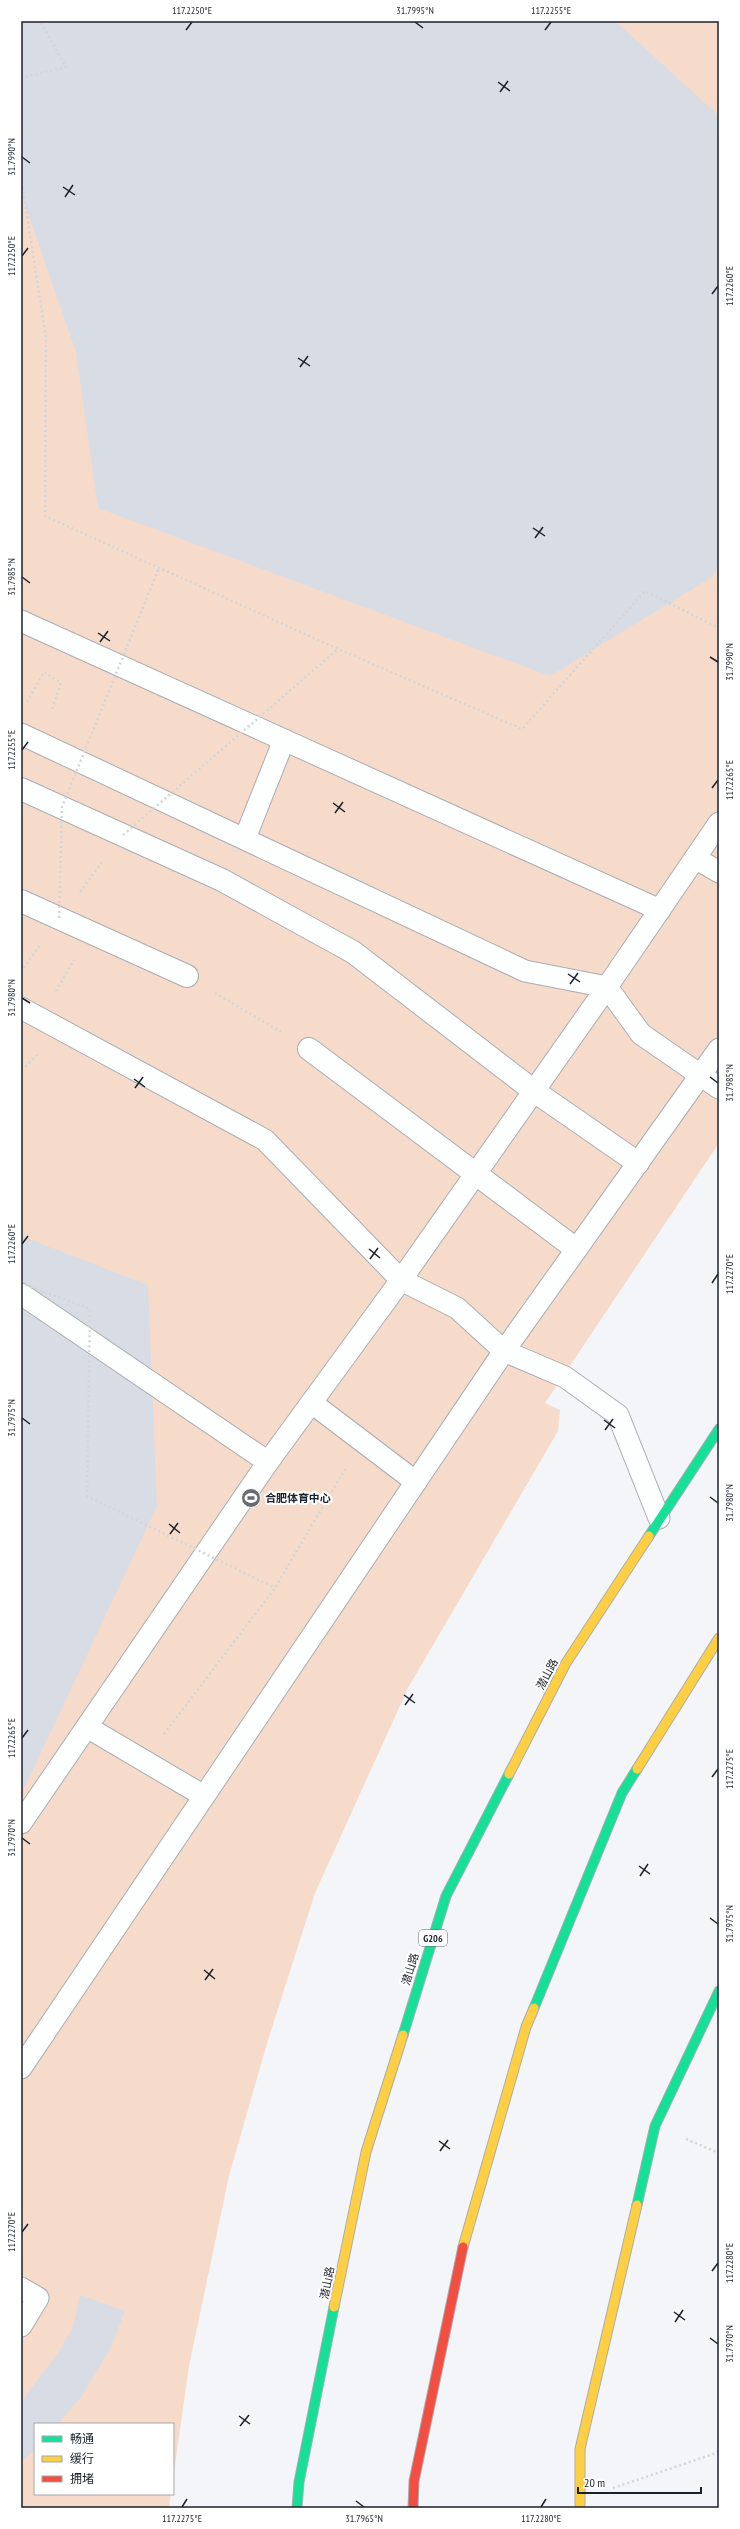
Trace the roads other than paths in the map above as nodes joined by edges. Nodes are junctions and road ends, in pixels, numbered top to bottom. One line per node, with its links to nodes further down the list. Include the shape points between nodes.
1 (22, 623): 3 (lane)
2 (21, 734): 6 (lane)
3 (284, 740): 6 (lane); 10 (lane)
4 (21, 789): 18 (street, via 222,880 353,952)
5 (719, 823): 7 (lane)
6 (245, 838): 12 (lane, via 525,971)
7 (695, 858): 8 (lane); 10 (lane)
8 (719, 872)
9 (21, 901): 11 (street)
10 (660, 910): 12 (lane)
11 (187, 976)
12 (607, 987): 16 (lane, via 641,1034); 18 (lane)
13 (21, 1008): 22 (lane, via 265,1140)
14 (309, 1049): 20 (street)
15 (719, 1049): 16 (lane)
16 (701, 1076): 17 (lane); 19 (lane)
17 (719, 1088)
18 (534, 1090): 19 (street); 20 (lane)
19 (638, 1163): 21 (lane)
20 (476, 1173): 21 (street); 22 (lane)
21 (576, 1249): 24 (lane)
22 (401, 1280): 24 (lane, via 457,1308); 25 (lane)
23 (21, 1294): 27 (lane)
24 (504, 1351): 28 (lane); 29 (lane, via 565,1377 618,1415)
25 (312, 1403): 27 (lane); 28 (lane)
26 (719, 1428): 29 (main road, 潜山路 / G206)
27 (268, 1462): 31 (lane)
28 (416, 1482): 32 (lane)
29 (659, 1518): 39 (main road, 潜山路 / G206, via 566,1663 446,1896 366,2152 299,2482)
30 (719, 1638): 40 (main road, via 622,1793 526,2027 462,2251 414,2480)
31 (87, 1727): 32 (lane); 33 (lane)
32 (204, 1796): 35 (lane)
33 (21, 1823)
34 (719, 1991): 38 (main road, via 655,2126 580,2449)
35 (21, 2068)
36 (21, 2288): 37 (lane, via 38,2298)
37 (21, 2326)
38 (580, 2504)
39 (297, 2508)
40 (413, 2508)

